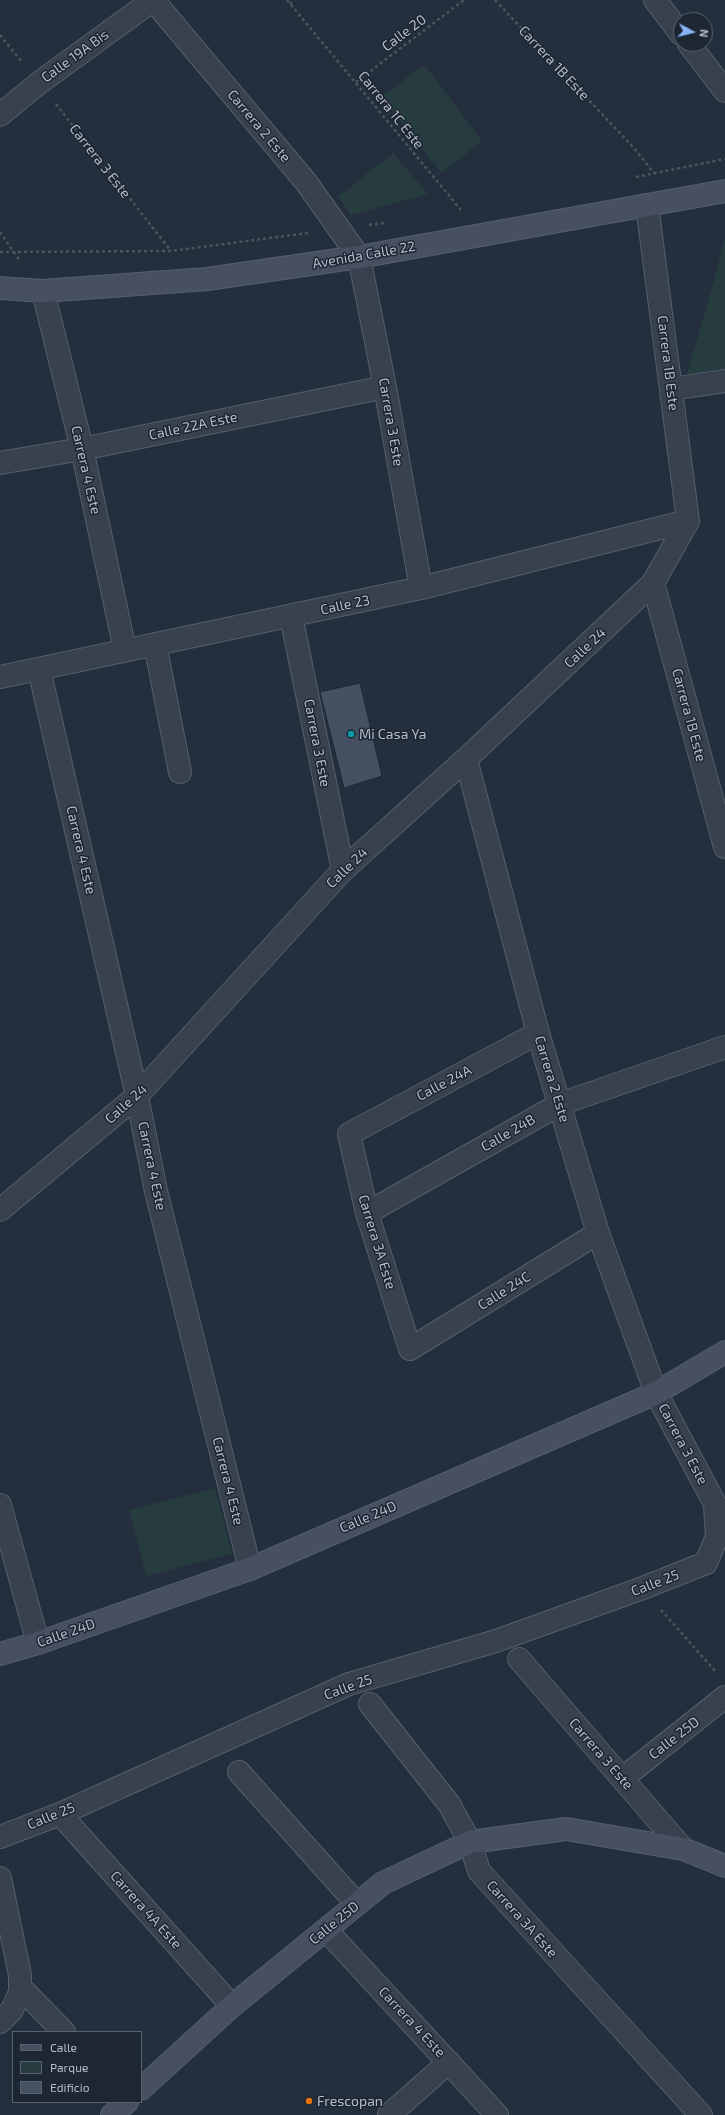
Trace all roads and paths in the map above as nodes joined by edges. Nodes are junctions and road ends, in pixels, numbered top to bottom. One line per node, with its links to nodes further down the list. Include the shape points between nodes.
1 (153, 0): 12 (street, Calle 19A Bis); 19 (street, Carrera 2 Este, via 306,182)
2 (287, 0): 7 (path, Carrera 1C Este)
3 (296, 0): 7 (path)
4 (464, 0): 11 (path, Calle 20)
5 (494, 0): 16 (path, Carrera 1B Este, via 632,147)
6 (655, 0): 8 (street)
7 (290, 4): 11 (path, Carrera 1C Este)
8 (673, 24)
9 (0, 35): 12 (path, Carrera 3 Este)
10 (695, 52): 13 (street)
11 (356, 82): 18 (path, Carrera 1C Este, via 463,212)
12 (39, 83): 14 (street, Calle 19A Bis); 20 (path, Carrera 3 Este, via 171,251)
13 (725, 91)
14 (0, 115)
15 (725, 191): 16 (street, Avenida Calle 22)
16 (677, 199): 17 (street, Avenida Calle 22)
17 (647, 205): 18 (street, Avenida Calle 22); 25 (street, Carrera 1B Este)
18 (474, 235): 19 (street, Avenida Calle 22)
19 (359, 257): 20 (street, Avenida Calle 22); 24 (street, Carrera 3 Este)
20 (207, 279): 22 (street, Avenida Calle 22)
21 (0, 288): 22 (street, Avenida Calle 22)
22 (43, 291): 26 (street, Carrera 4 Este)
23 (725, 381): 25 (street)
24 (385, 387): 26 (street, Calle 22A Este); 30 (street, Carrera 3 Este)
25 (671, 389): 28 (street, Carrera 1B Este)
26 (82, 449): 27 (street, Calle 22A Este); 33 (street, Carrera 4 Este)
27 (0, 463)
28 (688, 521): 29 (street, Calle 24); 30 (street, Calle 23)
29 (653, 583): 36 (street, Calle 24); 38 (street, Carrera 1B Este)
30 (421, 588): 31 (street, Calle 23)
31 (292, 616): 32 (street, Calle 23); 39 (street, Carrera 3 Este)
32 (155, 644): 33 (street, Calle 23); 37 (street)
33 (125, 650): 34 (street, Calle 23)
34 (39, 669): 35 (street, Calle 23); 42 (street, Carrera 4 Este)
35 (0, 677)
36 (466, 759): 39 (street, Calle 24); 40 (street, Carrera 2 Este)
37 (180, 772)
38 (725, 847)
39 (342, 870): 42 (street, Calle 24)
40 (538, 1033): 43 (street, Carrera 2 Este); 44 (street, Calle 24A)
41 (725, 1047): 43 (street, Calle 24B)
42 (137, 1096): 45 (street, Calle 24); 53 (street, Carrera 4 Este, via 156,1191)
43 (560, 1104): 46 (street, Calle 24B); 47 (street, Carrera 2 Este)
44 (349, 1134): 46 (street, Carrera 3A Este)
45 (0, 1210)
46 (367, 1214): 48 (street, Carrera 3A Este)
47 (598, 1233): 48 (street, Calle 24C); 50 (street, Carrera 2 Este)
48 (410, 1349)
49 (725, 1352): 50 (street, Calle 24D)
50 (656, 1393): 52 (street, Carrera 3 Este, via 715,1504 717,1537); 53 (street, Calle 24D)
51 (0, 1505): 55 (street)
52 (706, 1563): 54 (street, Calle 25)
53 (250, 1569): 55 (street, Calle 24D)
54 (643, 1588): 58 (path); 62 (street, Calle 25, via 496,1641 349,1684)
55 (38, 1643): 56 (street, Calle 24D)
56 (0, 1654)
57 (519, 1659): 61 (street, Carrera 3 Este)
58 (722, 1687): 61 (street, Calle 25D)
59 (370, 1704): 65 (street, Carrera 3A Este, via 449,1804)
60 (240, 1772): 69 (street)
61 (622, 1778): 66 (street, Carrera 3 Este)
62 (60, 1814): 64 (street, Calle 25); 72 (street, Carrera 4A Este)
63 (566, 1829): 65 (street, Calle 25D); 66 (street, Carrera 3 Este)
64 (0, 1837)
65 (470, 1842): 69 (street, Calle 25D, via 383,1883); 81 (street, Carrera 3A Este, via 479,1871)
66 (683, 1849): 67 (street, Carrera 3 Este)
67 (725, 1866)
68 (0, 1878): 71 (street, via 20,1975)
69 (357, 1904): 70 (street, Calle 25D)
70 (326, 1930): 72 (street, Calle 25D); 75 (street, Carrera 4 Este)
71 (20, 1987): 73 (street, via 20,1992); 74 (street)
72 (232, 2006): 76 (street, Calle 25D)
73 (6, 2016)
74 (63, 2031)
75 (448, 2062): 79 (street); 80 (street, Carrera 4 Este)
76 (142, 2088)
77 (126, 2103): 78 (street)
78 (112, 2115)
79 (388, 2115)
80 (497, 2115)
81 (701, 2115)

